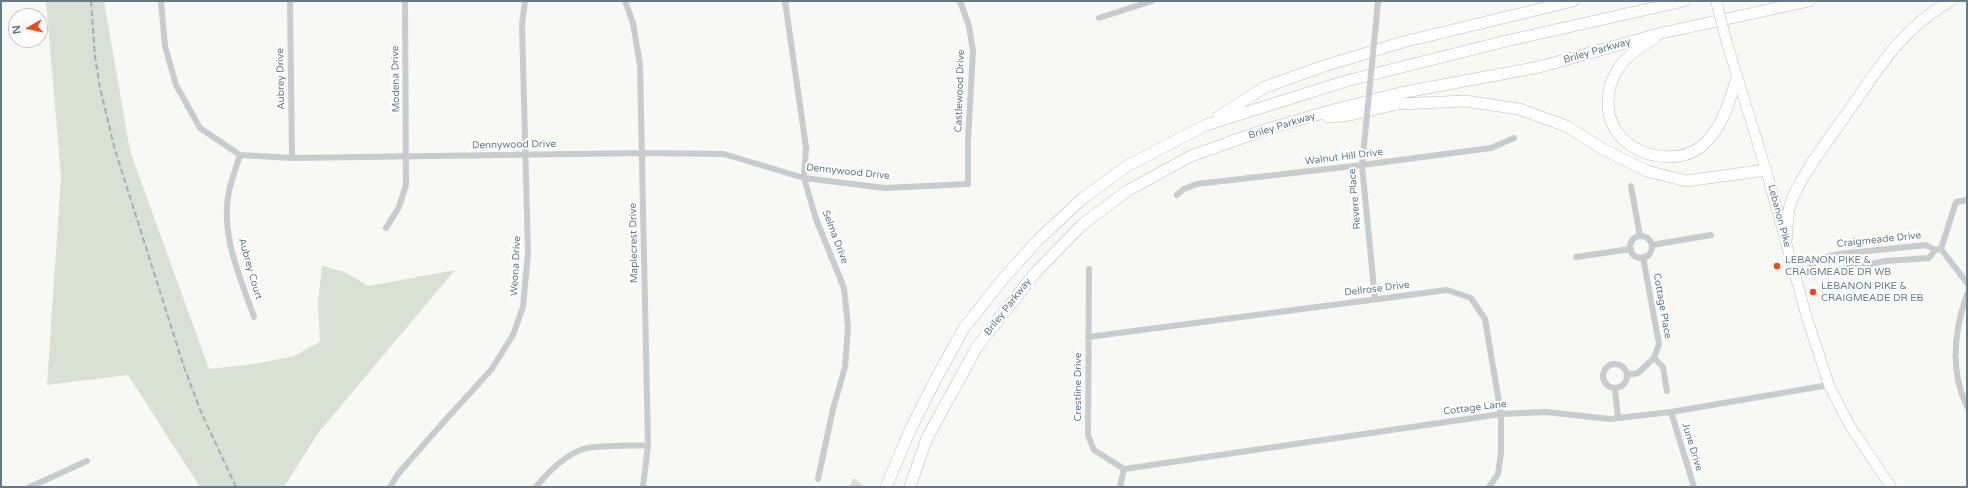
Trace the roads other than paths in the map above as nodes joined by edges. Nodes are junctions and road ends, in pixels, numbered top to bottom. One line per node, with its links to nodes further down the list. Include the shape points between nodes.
1 (161, 1): 23 (street, via 165,46 176,85 200,128)
2 (290, 1): 25 (street, Aubrey Drive)
3 (405, 1): 24 (street, Modena Drive)
4 (526, 1): 22 (street, Weona Drive, via 522,24)
5 (625, 1): 21 (street, Maplecrest Drive, via 634,23 640,65)
6 (785, 1): 28 (street, Selma Drive, via 806,148)
7 (960, 1): 29 (street, Castlewood Drive, via 969,26 973,51)
8 (1152, 1): 15 (street)
9 (1378, 1): 26 (street, Revere Place, bridge)
10 (1573, 1): 19 (highway, via 1403,42 1317,69 1265,87)
11 (1684, 1): 19 (highway, Briley Parkway, via 1413,63)
12 (1716, 1): 17 (main road, Lebanon Pike, bridge)
13 (1809, 1): 16 (highway, Briley Parkway)
14 (1950, 1): 36 (highway, via 1915,25 1894,46 1828,140 1792,202)
15 (1099, 18)
16 (1662, 33): 17 (highway, via 1638,49 1618,68 1609,89 1607,100 1615,126 1623,139 1637,149 1667,157 1694,151 1716,132); 18 (highway, Briley Parkway, via 1540,67 1400,93)
17 (1737, 77): 27 (main road, Lebanon Pike)
18 (1297, 120): 27 (highway, via 1350,115 1398,104 1465,101 1525,111 1566,126 1603,149 1647,171 1686,181); 68 (highway, Briley Parkway, via 1191,156 1127,191 1083,224 1035,273 977,347 927,438)
19 (1206, 125): 67 (highway, Briley Parkway, via 1127,166 1084,198 1021,259 964,328 911,428)
20 (1514, 138): 26 (street, Walnut Hill Drive, via 1491,148)
21 (643, 153): 22 (street, Dennywood Drive); 28 (street, Dennywood Drive, via 724,154); 59 (street, Maplecrest Drive)
22 (524, 154): 24 (street, Dennywood Drive); 64 (street, Weona Drive, via 528,254 523,307 513,335 491,370 398,474)
23 (240, 155): 25 (street, Dennywood Drive); 48 (street, Aubrey Court, via 229,192 227,220 232,252)
24 (407, 157): 25 (street, Dennywood Drive); 33 (street, Modena Drive, via 406,185 399,207)
25 (292, 158)
26 (1362, 165): 31 (street, Walnut Hill Drive, via 1197,184); 47 (street, Revere Place)
27 (1766, 170): 36 (main road, Lebanon Pike)
28 (804, 178): 29 (street, Dennywood Drive, via 885,188); 62 (street, Selma Drive, via 816,219 844,288 848,327 845,367)
29 (968, 184)
30 (1631, 186): 35 (street)
31 (1177, 195)
32 (1967, 200): 39 (street, via 1956,202)
33 (386, 228)
34 (1711, 235): 37 (street)
35 (1640, 236): 37 (street, via 1648,238); 38 (street, via 1633,240)
36 (1786, 242): 44 (main road, Lebanon Pike)
37 (1652, 245): 41 (street, via 1650,253)
38 (1631, 248): 40 (street); 41 (street, via 1635,256)
39 (1938, 250): 43 (street, Craigmeade Drive, via 1929,258 1886,261 1821,273); 43 (street, Craigmeade Drive, via 1926,245 1839,254 1818,259); 45 (street)
40 (1576, 257)
41 (1643, 258): 50 (street, Cottage Place, via 1659,344)
42 (1089, 269): 49 (street, Crestline Drive)
43 (1805, 272): 44 (street, Craigmeade Drive)
44 (1795, 275): 52 (main road, Lebanon Pike)
45 (1967, 283)
46 (1967, 294): 55 (street, via 1956,340 1956,368)
47 (1375, 299): 49 (street, Dellrose Drive); 57 (street, Dellrose Drive, via 1447,290 1471,298 1485,318)
48 (254, 317)
49 (1088, 337): 61 (street, Crestline Drive, via 1088,435 1094,450)
50 (1654, 358): 51 (street, via 1638,373); 54 (street, via 1663,367)
51 (1627, 375): 53 (street, via 1622,386); 53 (street, via 1623,368 1616,364 1605,368 1602,376 1604,383)
52 (1829, 385): 56 (street, Cottage Lane); 72 (main road, Lebanon Pike, via 1850,426)
53 (1615, 388): 58 (street)
54 (1667, 391)
55 (1967, 407)
56 (1671, 412): 58 (street, Cottage Lane); 71 (street, June Drive)
57 (1501, 414): 58 (street, Cottage Lane, via 1546,412); 61 (street, Cottage Lane); 70 (street, Dellrose Drive, via 1498,474)
58 (1618, 418)
59 (648, 445): 65 (street, via 584,449 566,457 546,474); 66 (street, Maplecrest Drive)
60 (87, 461): 63 (street)
61 (1124, 469): 69 (street)
62 (818, 479)
63 (30, 487)
64 (390, 487)
65 (536, 487)
66 (644, 487)
67 (886, 487)
68 (910, 487)
69 (1120, 487)
70 (1490, 487)
71 (1694, 487)
72 (1891, 487)

